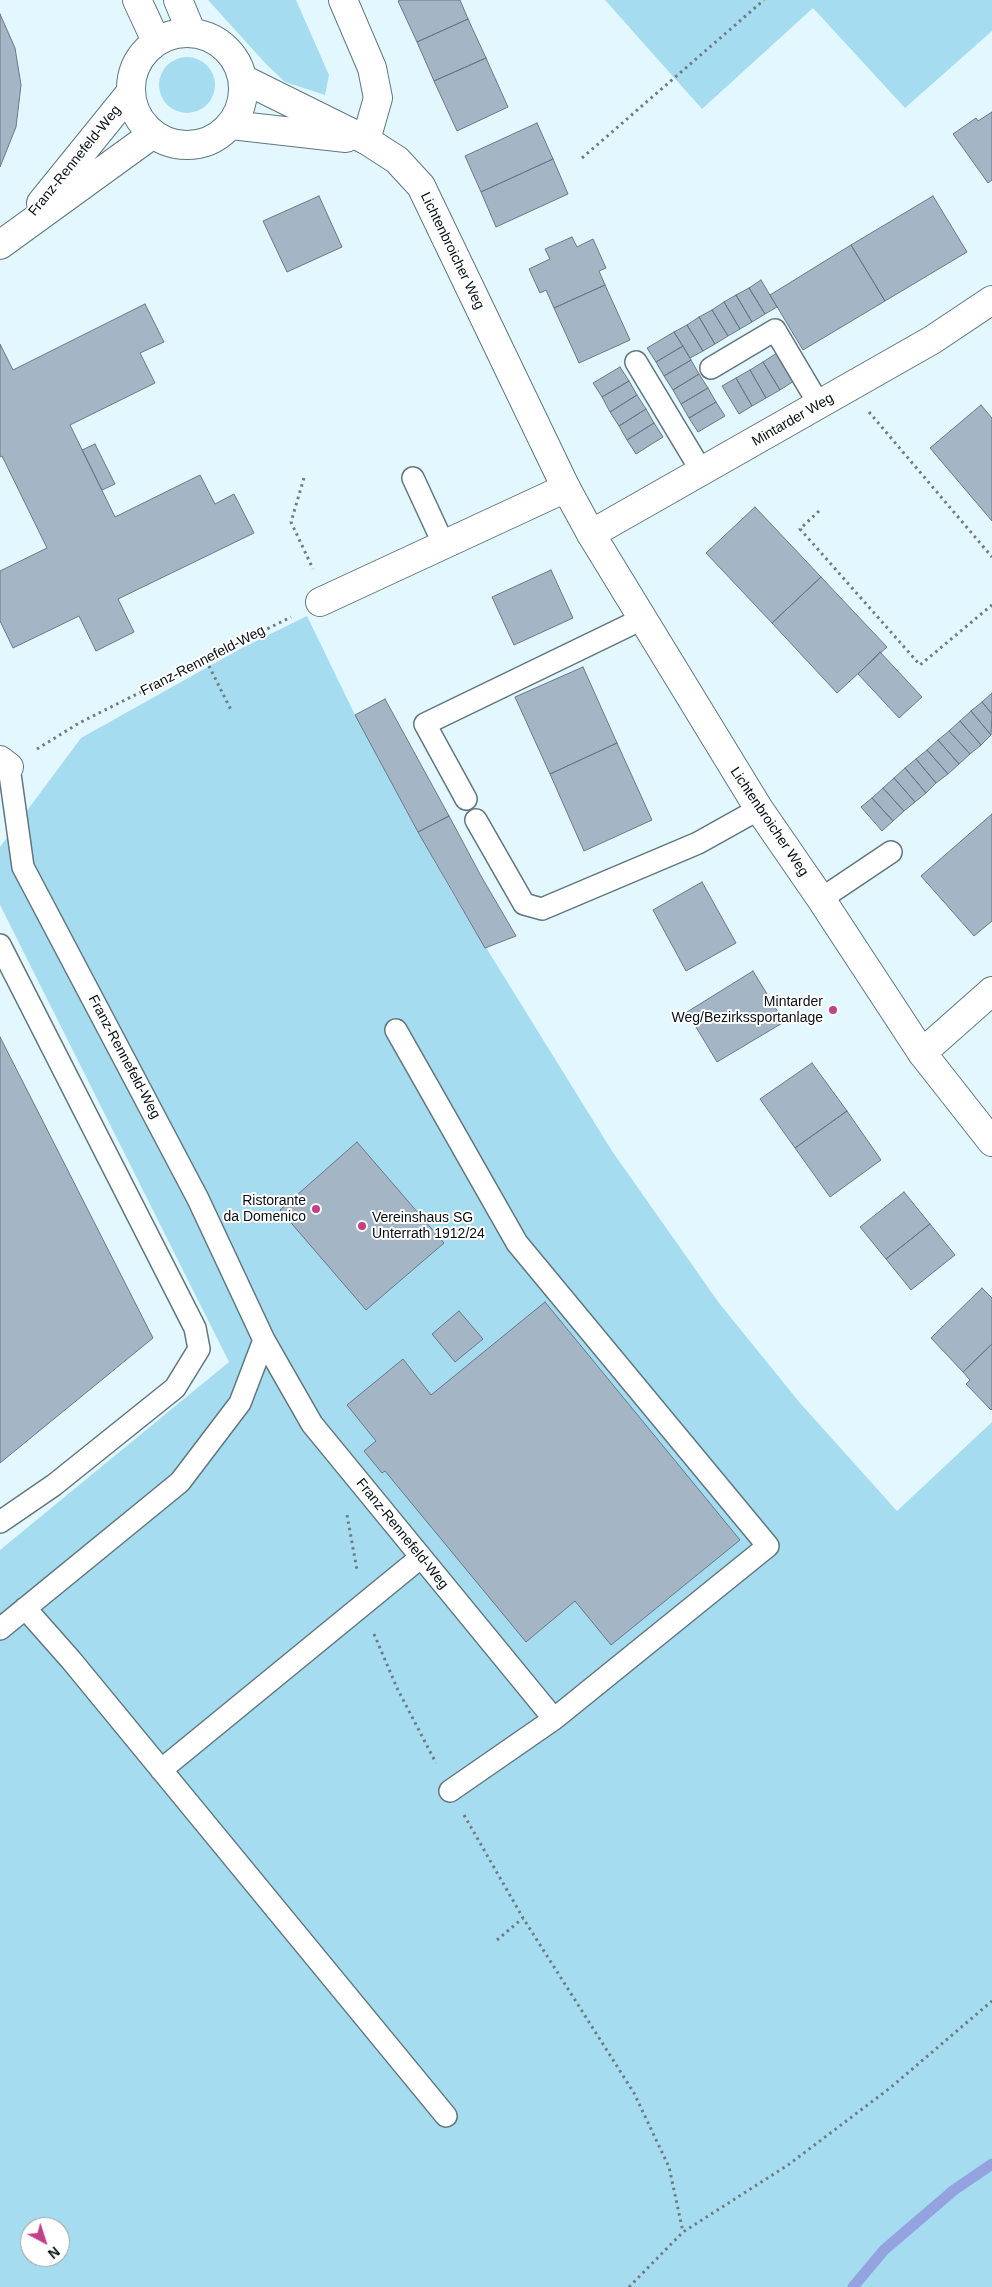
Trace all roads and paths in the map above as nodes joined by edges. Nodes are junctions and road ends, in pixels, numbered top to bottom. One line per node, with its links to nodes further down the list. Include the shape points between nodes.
1 (138, 0): 6 (street)
2 (178, 0): 5 (street)
3 (343, 0): 11 (street, via 372,68 378,98)
4 (764, 0): 12 (path)
5 (191, 31): 6 (street, via 170,34); 7 (street, via 221,43 235,59)
6 (156, 41): 8 (street, Franz-Rennefeld-Weg, via 134,68)
7 (242, 79): 9 (street, via 244,94); 11 (street)
8 (130, 93): 10 (street, Franz-Rennefeld-Weg, via 137,116); 13 (street, Franz-Rennefeld-Weg)
9 (231, 125): 10 (street, Franz-Rennefeld-Weg, via 208,142 188,146 169,143); 11 (street)
10 (152, 134): 13 (street, Franz-Rennefeld-Weg)
11 (366, 140): 22 (street, Lichtenbroicher Weg, via 397,160 421,186)
12 (582, 158)
13 (10, 237)
14 (992, 300): 17 (street, Mintarder Weg)
15 (636, 362): 19 (lane)
16 (711, 368): 18 (lane, via 775,330)
17 (849, 389): 18 (street, Mintarder Weg); 26 (path)
18 (820, 406): 19 (street, Mintarder Weg)
19 (702, 472): 24 (street, Mintarder Weg)
20 (304, 478): 27 (path, via 291,522)
21 (413, 478): 25 (lane)
22 (566, 488): 24 (street, Lichtenbroicher Weg); 25 (street)
23 (819, 511): 28 (path, via 800,530 920,665)
24 (590, 534): 29 (street, Lichtenbroicher Weg)
25 (444, 544): 27 (street)
26 (992, 557)
27 (324, 600): 30 (path, Franz-Rennefeld-Weg)
28 (992, 605)
29 (642, 619): 33 (lane, via 424,724); 34 (street, Lichtenbroicher Weg)
30 (206, 660): 31 (path); 32 (path, Franz-Rennefeld-Weg, via 79,723)
31 (231, 710)
32 (3, 770): 43 (lane, Franz-Rennefeld-Weg, via 23,866 198,1200)
33 (466, 799)
34 (759, 809): 35 (lane, via 698,842 542,909 524,904); 37 (street, Lichtenbroicher Weg)
35 (476, 820)
36 (891, 852): 37 (lane)
37 (821, 900): 41 (street, Lichtenbroicher Weg)
38 (0, 945): 44 (lane, via 195,1328 199,1349 175,1388 54,1485)
39 (992, 991): 41 (street)
40 (396, 1030): 48 (lane, via 518,1243 768,1546)
41 (922, 1053): 42 (street, Lichtenbroicher Weg)
42 (992, 1142)
43 (264, 1340): 45 (lane, Franz-Rennefeld-Weg, via 312,1424); 46 (lane, via 240,1403 180,1482)
44 (0, 1522)
45 (420, 1558): 48 (lane, Franz-Rennefeld-Weg); 49 (lane)
46 (25, 1608): 47 (lane); 49 (lane)
47 (0, 1628)
48 (554, 1719): 50 (lane)
49 (162, 1770): 54 (lane)
50 (450, 1791): 51 (path)
51 (523, 1918): 52 (path); 55 (path, via 634,2093 668,2167)
52 (497, 1940)
53 (992, 2001): 55 (path, via 890,2088 788,2165)
54 (446, 2116)
55 (683, 2232): 56 (path)
56 (628, 2287)

